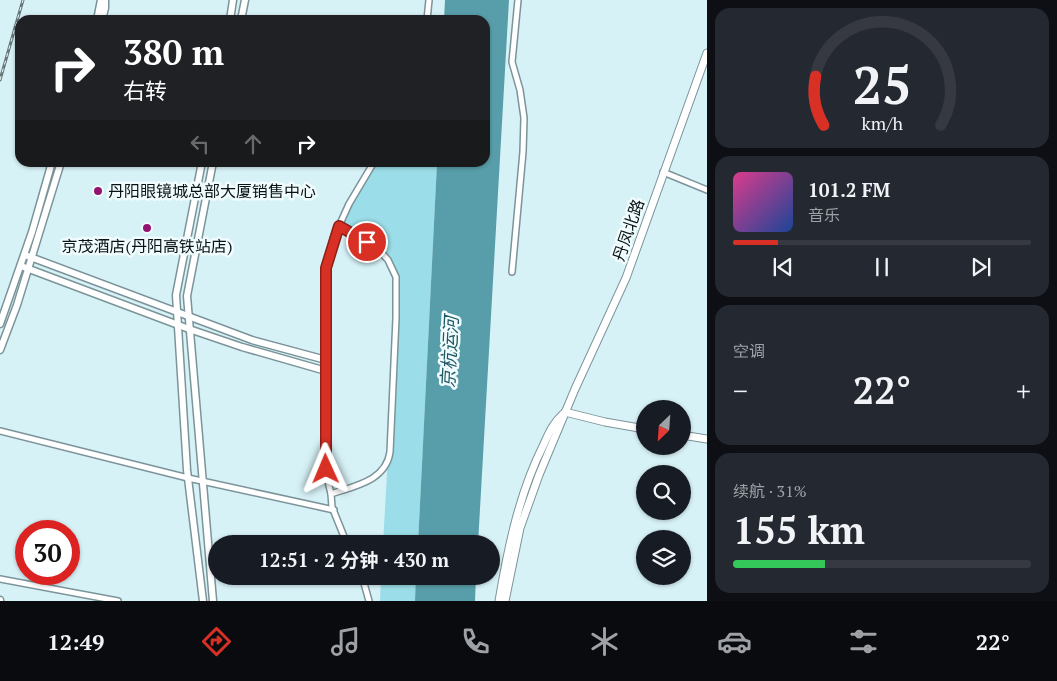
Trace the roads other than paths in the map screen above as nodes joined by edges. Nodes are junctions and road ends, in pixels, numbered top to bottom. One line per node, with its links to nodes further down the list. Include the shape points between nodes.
1 (100, 0): 7 (street)
2 (105, 0): 8 (street)
3 (233, 0): 9 (street)
4 (245, 0): 10 (street)
5 (430, 0): 11 (street)
6 (518, 0): 25 (street, via 512,62 524,118)
7 (98, 15)
8 (103, 15)
9 (231, 15)
10 (242, 15)
11 (428, 15)
12 (707, 53): 18 (main road, 丹凤北路)
13 (51, 167): 21 (street)
14 (59, 167): 22 (street)
15 (201, 167): 26 (street, via 176,295)
16 (212, 167): 27 (street, via 187,296)
17 (371, 167): 20 (street)
18 (663, 172): 19 (street); 34 (main road, 丹凤北路, via 626,278)
19 (707, 190)
20 (339, 226): 32 (street, via 326,268); 41 (street, via 379,250 388,260 396,277 396,304 389,458 380,474 372,480)
21 (25, 255): 22 (street); 23 (street)
22 (32, 257): 24 (street); 26 (street)
23 (21, 266): 24 (street); 28 (street)
24 (28, 268): 29 (street); 31 (street)
25 (512, 272)
26 (178, 313): 27 (street); 29 (street)
27 (188, 317): 30 (street); 32 (street, via 252,340)
28 (0, 324)
29 (178, 326): 30 (street); 39 (street)
30 (189, 329): 33 (street); 40 (street)
31 (0, 350)
32 (326, 360): 33 (street)
33 (326, 371): 41 (street, via 326,469)
34 (565, 412): 35 (main road); 50 (main road, via 554,422 524,493); 51 (main road, via 520,528)
35 (636, 427)
36 (0, 431): 39 (street)
37 (691, 437): 38 (main road)
38 (707, 440)
39 (188, 478): 40 (street); 47 (street)
40 (202, 481): 42 (street); 48 (street)
41 (331, 494): 42 (street)
42 (334, 510): 43 (street)
43 (344, 535)
44 (0, 579): 46 (street)
45 (365, 585): 49 (street)
46 (118, 601)
47 (203, 601)
48 (213, 601)
49 (370, 601)
50 (499, 601)
51 (505, 601)

